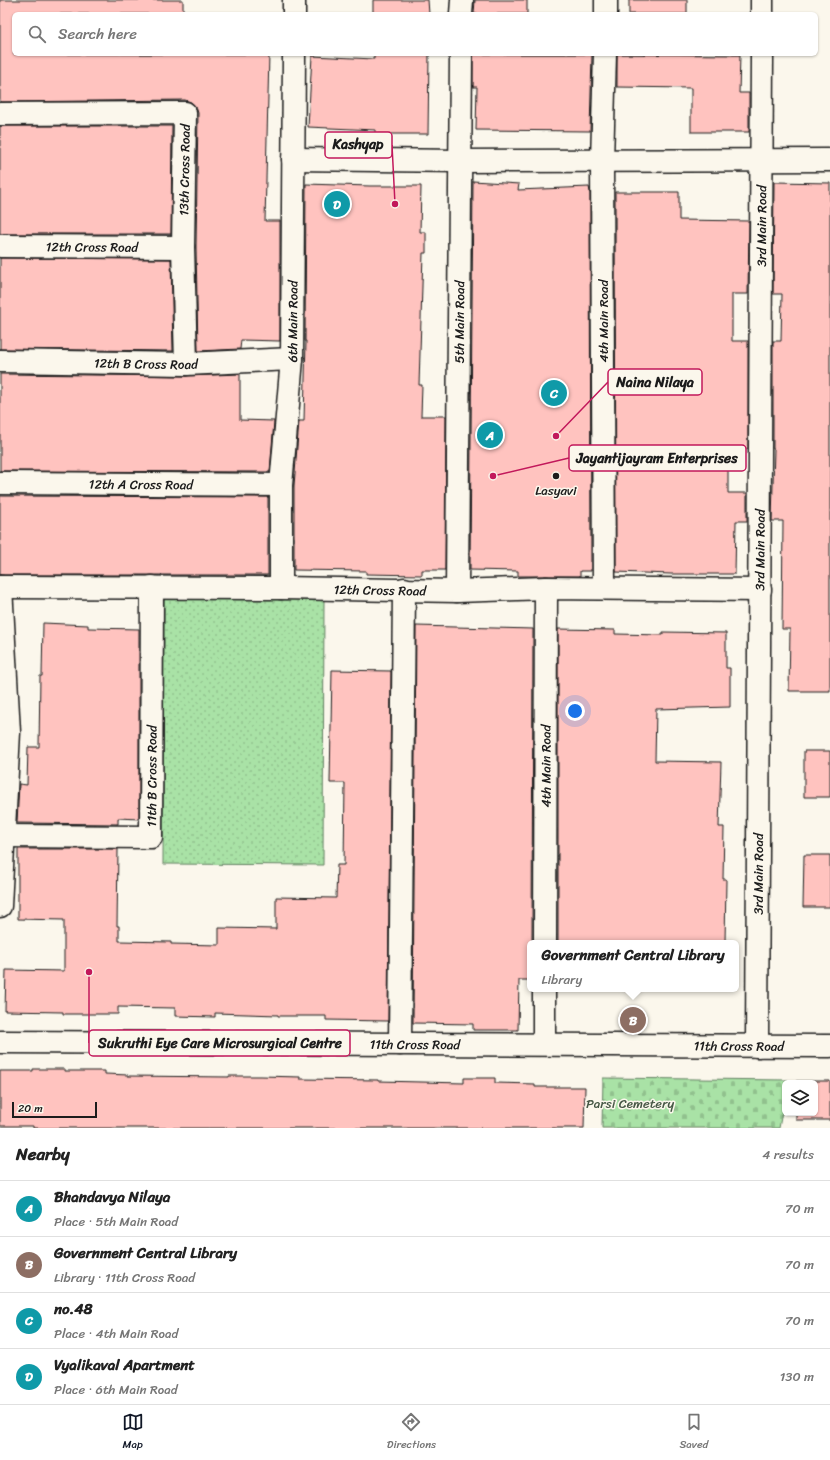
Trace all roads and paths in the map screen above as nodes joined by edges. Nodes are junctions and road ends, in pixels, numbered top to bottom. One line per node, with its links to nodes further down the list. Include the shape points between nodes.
1 (294, 0): 5 (street)
2 (462, 0): 6 (street)
3 (606, 0): 7 (street)
4 (762, 0): 8 (street)
5 (294, 12)
6 (461, 12)
7 (606, 12)
8 (762, 12)
9 (294, 56): 14 (street, 6th Main Road)
10 (461, 56): 15 (street, 5th Main Road)
11 (605, 56): 16 (street, 4th Main Road)
12 (762, 56): 18 (street, 3rd Main Road)
13 (0, 114): 20 (street, 13th Cross Road, via 185,113)
14 (293, 159): 15 (street); 21 (street, 6th Main Road)
15 (460, 160): 16 (street); 33 (street, 5th Main Road)
16 (602, 160): 18 (street); 30 (street, 4th Main Road)
17 (830, 160): 18 (street)
18 (761, 161): 32 (street, 3rd Main Road)
19 (0, 246): 20 (street, 12th Cross Road)
20 (183, 247): 23 (street, 13th Cross Road)
21 (292, 359): 23 (street, 12th B Cross Road); 25 (street, 6th Main Road)
22 (0, 361): 23 (street, 12th B Cross Road)
23 (186, 364)
24 (0, 483): 25 (street, 12th A Cross Road)
25 (281, 485): 28 (street, 6th Main Road)
26 (0, 587): 27 (street, 12th Cross Road); 34 (street)
27 (152, 588): 28 (street, 12th Cross Road); 35 (street, 11th B Cross Road, via 151,837)
28 (281, 588): 31 (street, 12th Cross Road)
29 (546, 588): 30 (street, 12th Cross Road); 33 (street, 12th Cross Road); 37 (street, 4th Main Road)
30 (604, 588): 32 (street, 12th Cross Road)
31 (404, 589): 33 (street, 12th Cross Road); 40 (street)
32 (760, 590): 42 (street, 3rd Main Road)
33 (457, 591)
34 (4, 732): 35 (street)
35 (2, 836): 36 (street)
36 (0, 906)
37 (545, 940)
38 (544, 992): 41 (street)
39 (0, 1042): 40 (street, 11th Cross Road)
40 (400, 1044): 41 (street, 11th Cross Road)
41 (544, 1044): 42 (street, 11th Cross Road)
42 (757, 1046): 43 (street, 11th Cross Road)
43 (830, 1046)

